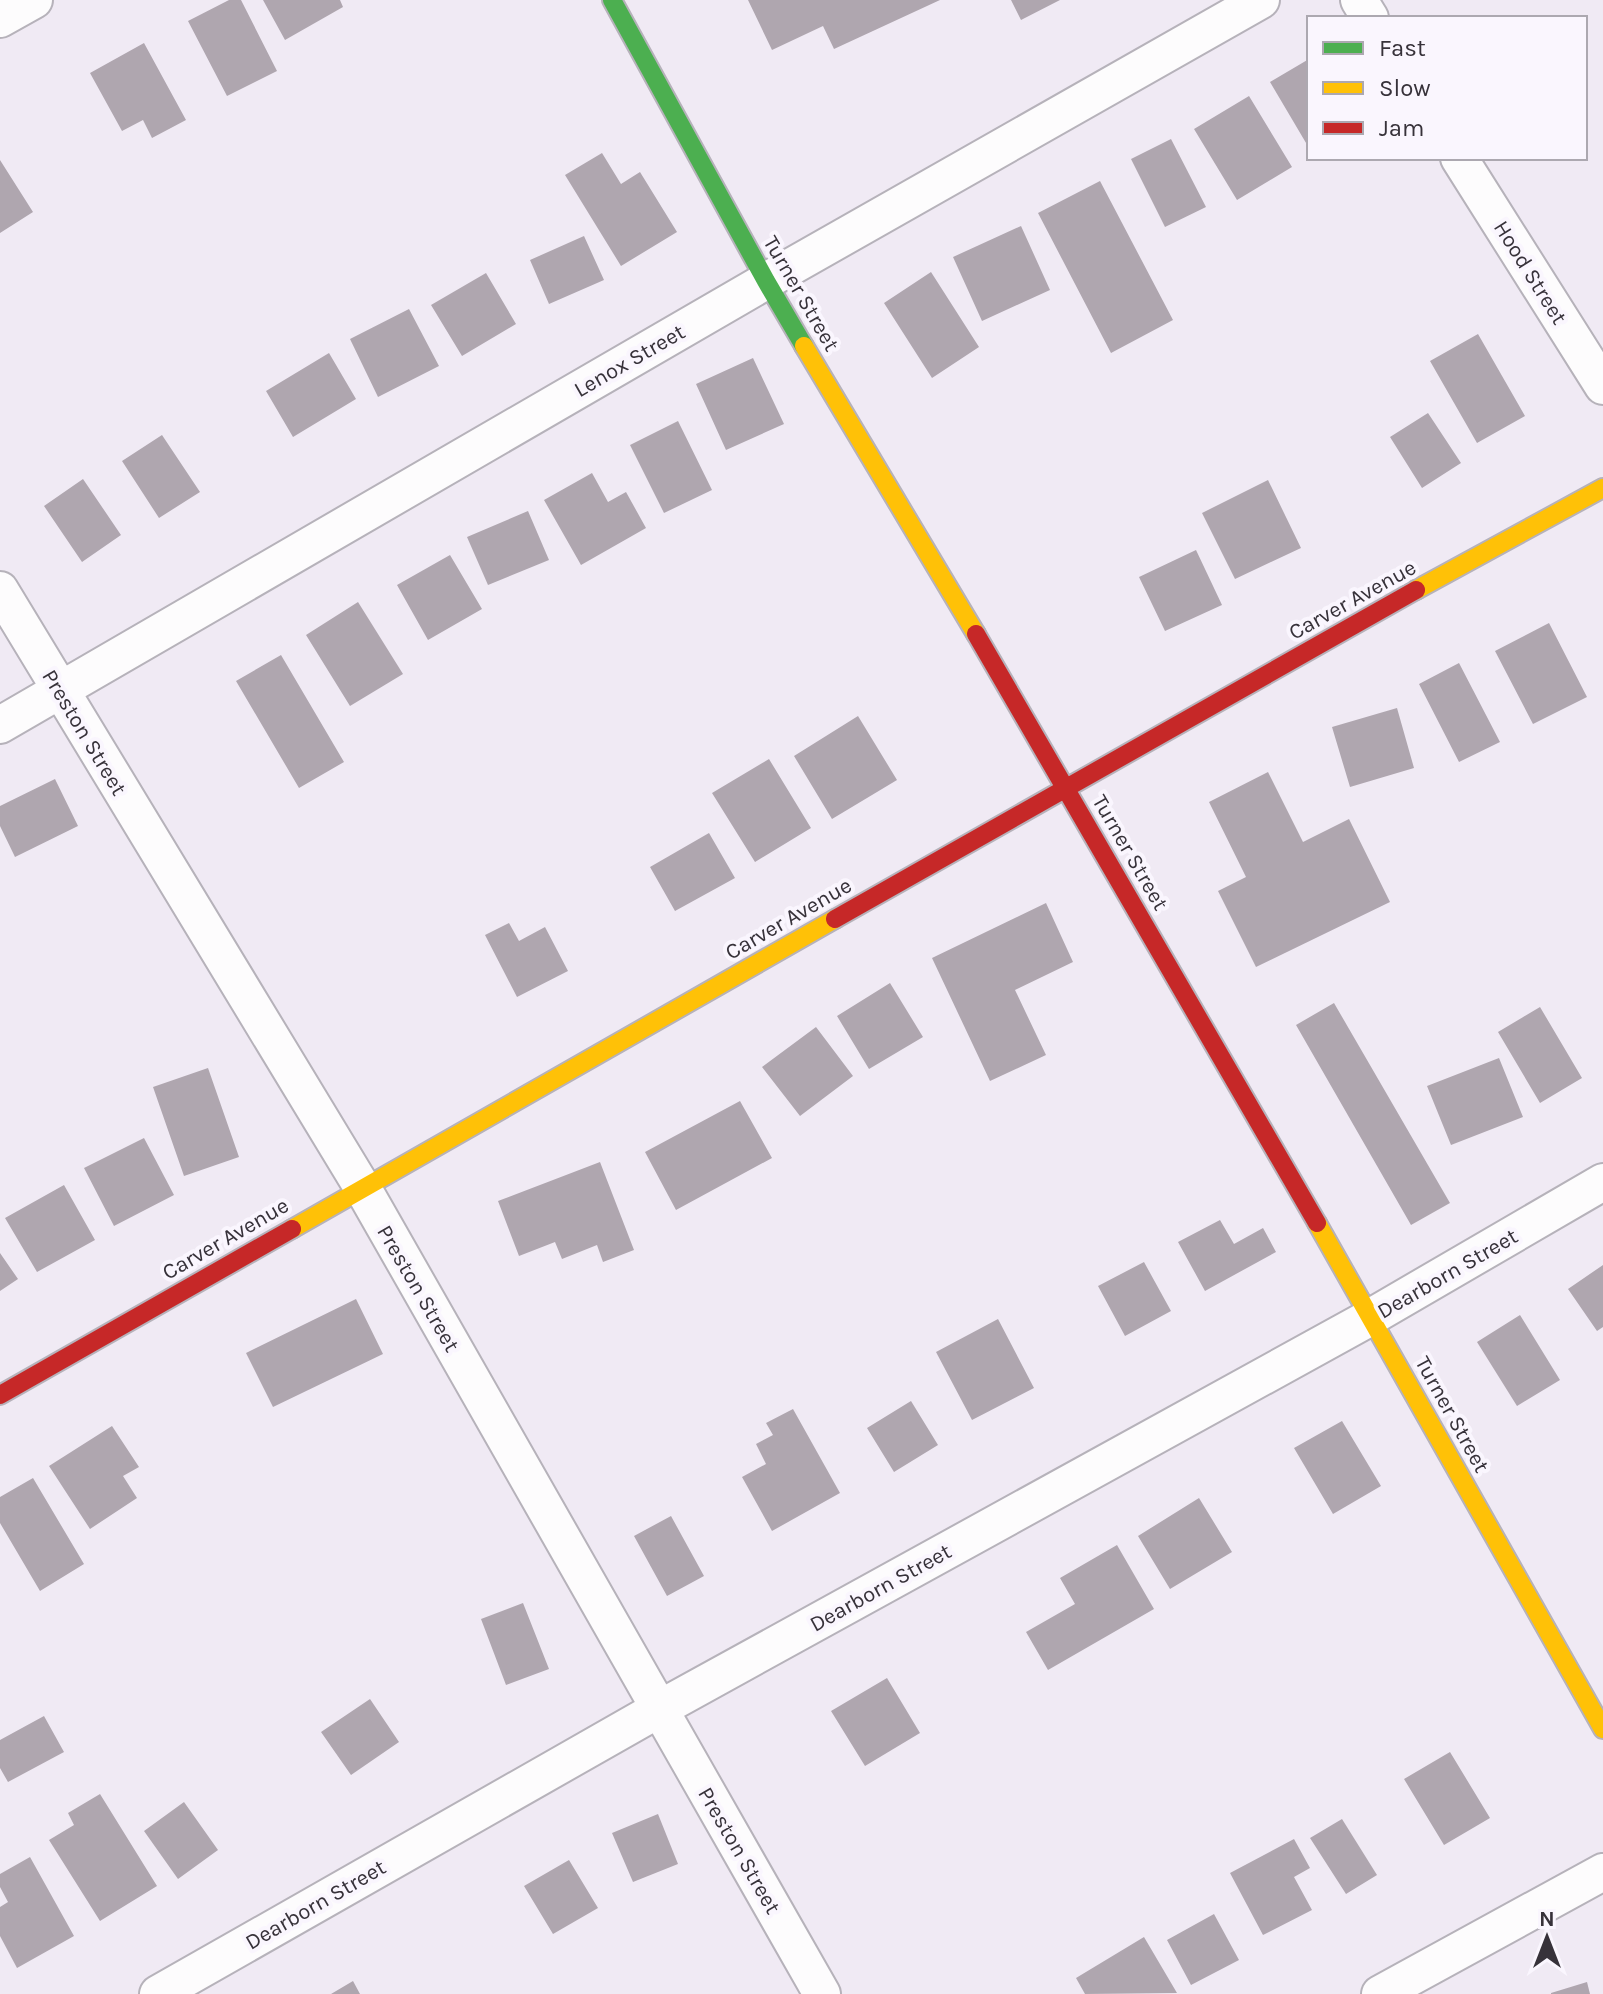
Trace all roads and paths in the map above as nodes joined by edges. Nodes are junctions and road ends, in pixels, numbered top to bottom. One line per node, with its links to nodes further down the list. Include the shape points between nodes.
1 (34, 0): 4 (street)
2 (612, 0): 6 (street, Turner Street)
3 (1261, 0): 6 (street, Lenox Street)
4 (0, 19)
5 (1460, 160): 7 (street, Hood Street)
6 (766, 281): 10 (street, Lenox Street); 12 (street, Turner Street)
7 (1603, 386)
8 (1603, 488): 12 (street, Carver Avenue)
9 (0, 590): 10 (street, Preston Street)
10 (60, 691): 11 (street, Lenox Street); 14 (street, Preston Street)
11 (0, 725)
12 (1067, 788): 14 (street, Carver Avenue); 15 (street, Turner Street)
13 (1603, 1182): 15 (street, Dearborn Street)
14 (362, 1187): 16 (street, Carver Avenue); 17 (street, Preston Street)
15 (1371, 1317): 17 (street, Dearborn Street); 18 (street, Turner Street)
16 (0, 1395)
17 (659, 1709): 20 (street, Dearborn Street); 21 (street, Preston Street)
18 (1603, 1729)
19 (1603, 1872): 22 (street)
20 (158, 1994)
21 (822, 1994)
22 (1380, 1994)

